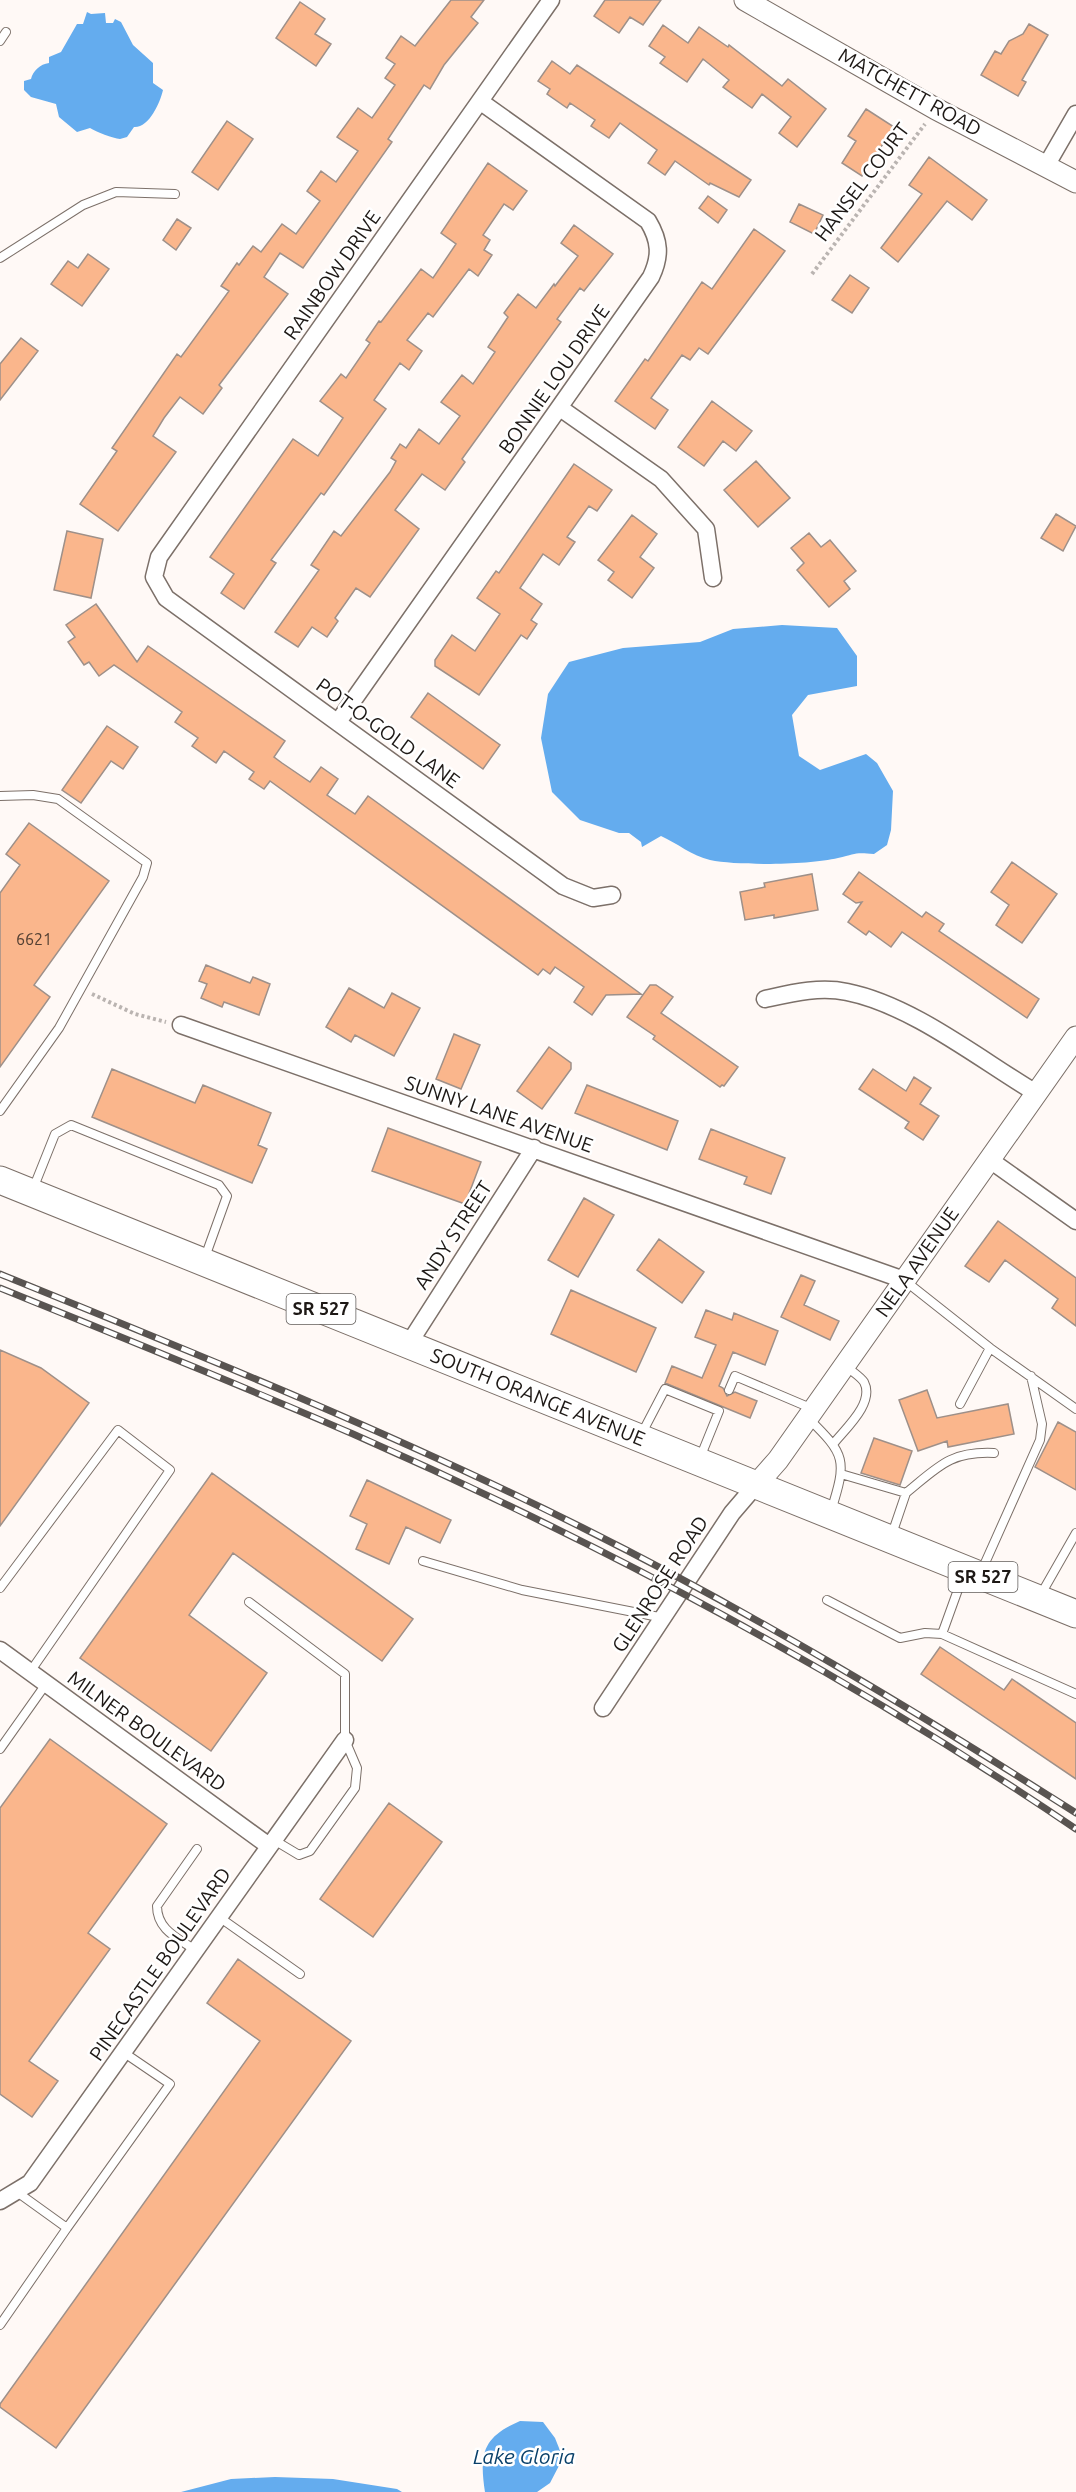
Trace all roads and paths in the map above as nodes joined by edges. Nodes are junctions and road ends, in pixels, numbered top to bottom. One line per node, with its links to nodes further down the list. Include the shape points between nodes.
1 (551, 0): 5 (street, RAINBOW DRIVE)
2 (745, 0): 6 (street, MATCHETT ROAD)
3 (6, 32): 4 (lane)
4 (0, 41)
5 (481, 102): 13 (street, BONNIE LOU DRIVE, via 648,221 656,236 659,249 651,277); 14 (street, RAINBOW DRIVE, via 159,556)
6 (936, 109): 8 (street, MATCHETT ROAD); 12 (path, HANSEL COURT)
7 (1076, 114): 8 (street)
8 (1046, 166): 9 (street, MATCHETT ROAD)
9 (1076, 182)
10 (175, 194): 11 (lane, via 116,192 83,205)
11 (0, 258)
12 (812, 274)
13 (560, 408): 15 (street, via 661,479 699,521 706,529); 16 (street, BONNIE LOU DRIVE)
14 (154, 578): 16 (street, POT-O-GOLD LANE, via 166,598)
15 (713, 578)
16 (338, 722): 18 (street, POT-O-GOLD LANE, via 563,886 593,898)
17 (0, 796): 19 (lane, via 58,799 147,862 143,877)
18 (612, 895)
19 (80, 990): 21 (path, via 135,1014); 24 (lane, via 59,1028)
20 (765, 999): 23 (street, via 803,990 845,991 879,1001)
21 (181, 1025): 25 (street, SUNNY LANE AVENUE)
22 (1076, 1037): 23 (street, NELA AVENUE)
23 (1036, 1093): 26 (street, NELA AVENUE)
24 (0, 1111)
25 (534, 1148): 31 (street, SUNNY LANE AVENUE); 32 (street, ANDY STREET)
26 (990, 1160): 29 (street); 31 (street, NELA AVENUE)
27 (0, 1180): 28 (main road, SOUTH ORANGE AVENUE / SR 527)
28 (32, 1192): 30 (main road, SOUTH ORANGE AVENUE / SR 527); 30 (lane, via 55,1134 71,1125 219,1185 227,1196)
29 (1076, 1221)
30 (203, 1262): 32 (main road, SOUTH ORANGE AVENUE / SR 527)
31 (904, 1280): 33 (lane); 34 (street, NELA AVENUE)
32 (408, 1345): 40 (main road, SOUTH ORANGE AVENUE / SR 527)
33 (990, 1348): 35 (lane); 37 (lane)
34 (845, 1365): 39 (street, NELA AVENUE); 41 (lane, via 864,1382 866,1396)
35 (1031, 1376): 38 (lane); 51 (lane, via 1042,1424 1040,1440 1009,1510)
36 (729, 1390): 39 (lane, via 735,1376)
37 (960, 1404)
38 (1076, 1408)
39 (810, 1414): 41 (lane); 45 (street, NELA AVENUE)
40 (640, 1438): 43 (main road, SOUTH ORANGE AVENUE / SR 527); 43 (lane, via 665,1389 720,1409)
41 (834, 1443): 44 (lane)
42 (994, 1453): 46 (lane, via 970,1452 946,1461)
43 (698, 1462): 45 (main road, SOUTH ORANGE AVENUE / SR 527)
44 (841, 1473): 46 (lane); 47 (lane)
45 (756, 1485): 47 (main road, SOUTH ORANGE AVENUE / SR 527); 57 (street, GLENROSE ROAD, via 732,1513)
46 (906, 1493): 49 (lane)
47 (830, 1515): 49 (main road, SOUTH ORANGE AVENUE / SR 527)
48 (1076, 1533): 53 (lane)
49 (891, 1539): 51 (main road, SOUTH ORANGE AVENUE / SR 527)
50 (423, 1561): 57 (lane, via 522,1590)
51 (972, 1572): 53 (main road, SOUTH ORANGE AVENUE / SR 527); 58 (lane)
52 (0, 1588): 60 (lane, via 118,1430 170,1470)
53 (1039, 1599): 56 (main road, SOUTH ORANGE AVENUE / SR 527)
54 (827, 1600): 58 (lane, via 900,1638)
55 (249, 1602): 64 (lane, via 345,1674)
56 (1076, 1614)
57 (664, 1618): 63 (street, GLENROSE ROAD)
58 (942, 1634): 62 (lane)
59 (0, 1650): 60 (street, MILNER BOULEVARD)
60 (30, 1672): 61 (street, MILNER BOULEVARD)
61 (46, 1684): 65 (lane); 66 (street, MILNER BOULEVARD)
62 (1076, 1694)
63 (603, 1708)
64 (345, 1740): 66 (street, PINECASTLE BOULEVARD); 66 (lane, via 357,1768 356,1788 310,1851 299,1855)
65 (0, 1749)
66 (272, 1843): 68 (street, PINECASTLE BOULEVARD)
67 (197, 1849): 69 (lane, via 157,1906 163,1928)
68 (219, 1917): 69 (street, PINECASTLE BOULEVARD); 70 (lane)
69 (195, 1950): 71 (street, PINECASTLE BOULEVARD)
70 (300, 1974)
71 (123, 2052): 72 (street, PINECASTLE BOULEVARD, via 30,2183); 74 (lane, via 170,2084)
72 (17, 2192): 73 (street, PINECASTLE BOULEVARD); 74 (lane)
73 (0, 2201)
74 (67, 2228): 75 (lane)
75 (0, 2325)

